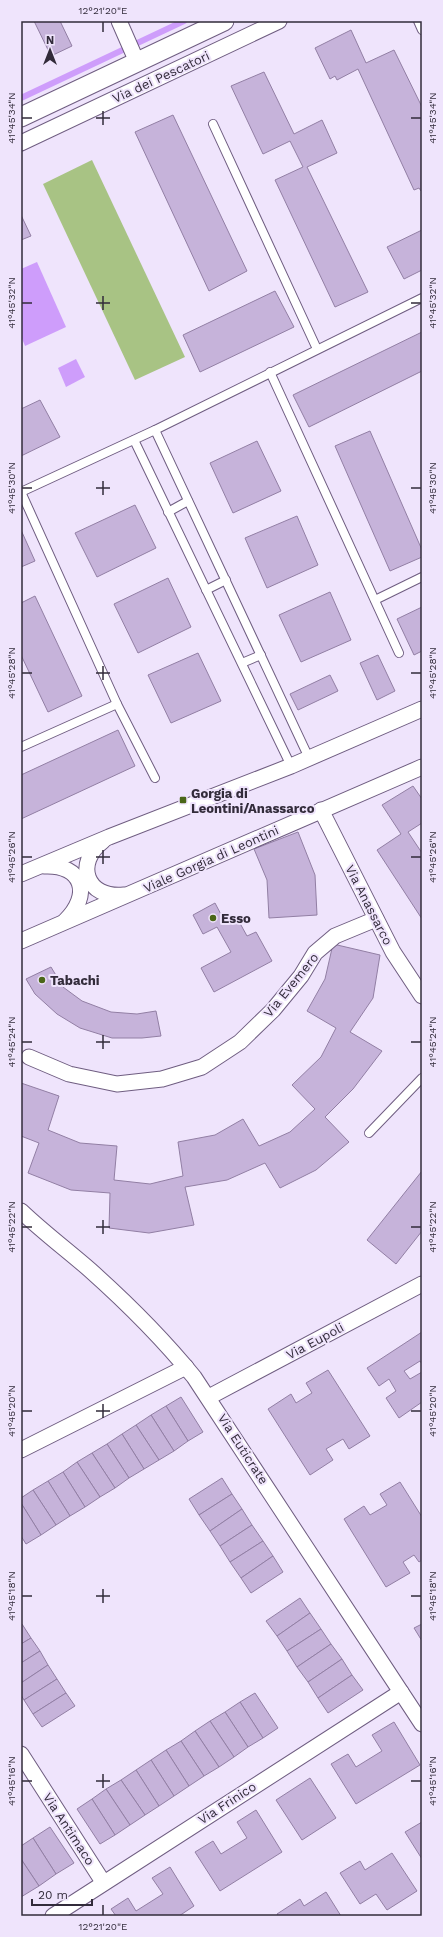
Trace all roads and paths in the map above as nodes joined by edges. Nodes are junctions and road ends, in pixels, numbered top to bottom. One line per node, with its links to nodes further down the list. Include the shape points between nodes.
1 (119, 21): 6 (street)
2 (224, 21): 6 (street, Via dei Pescatori)
3 (280, 21): 9 (street, Via dei Pescatori)
4 (418, 21): 5 (lane)
5 (422, 30)
6 (135, 58): 7 (street, Via dei Pescatori)
7 (21, 118)
8 (213, 124): 11 (lane)
9 (21, 143)
10 (422, 298): 11 (lane)
11 (317, 349): 12 (lane)
12 (270, 372): 13 (lane); 21 (lane)
13 (155, 430): 14 (lane); 16 (lane)
14 (134, 440): 15 (lane); 17 (lane)
15 (21, 492): 25 (lane)
16 (188, 501): 17 (lane); 19 (lane)
17 (168, 512): 20 (lane)
18 (422, 578): 21 (lane)
19 (226, 580): 20 (lane); 23 (lane)
20 (206, 590): 24 (lane)
21 (375, 600): 22 (lane)
22 (399, 653)
23 (261, 655): 24 (lane); 28 (lane)
24 (242, 663): 29 (lane)
25 (117, 704): 27 (lane); 31 (lane)
26 (422, 709): 28 (street)
27 (21, 747)
28 (309, 758): 29 (street)
29 (291, 766): 33 (street)
30 (422, 766): 32 (street, Viale Gorgia di Leontini)
31 (155, 778)
32 (321, 810): 36 (street, Viale Gorgia di Leontini); 37 (street, Via Anassarco)
33 (109, 837): 34 (street); 36 (street, via 89,856 88,878 101,893 111,896)
34 (36, 867): 35 (street); 38 (street, via 51,866 68,870 80,885 79,903)
35 (21, 874)
36 (130, 895): 38 (street, Viale Gorgia di Leontini)
37 (376, 918): 40 (street, Via Anassarco, via 393,952); 41 (street, Via Evemero, via 335,936 315,953 301,976 273,1010 240,1042 202,1068 162,1079 116,1084 70,1074)
38 (62, 923): 39 (street, Viale Gorgia di Leontini)
39 (21, 941)
40 (422, 996)
41 (29, 1057)
42 (422, 1078): 43 (lane)
43 (369, 1133)
44 (24, 1218): 46 (street, Via Euticrate, via 110,1288)
45 (422, 1284): 47 (street, Via Eupoli)
46 (186, 1367): 47 (street, Via Euticrate); 48 (street)
47 (209, 1397): 49 (street, Via Euticrate)
48 (21, 1450)
49 (401, 1692): 50 (street, Via Euticrate); 52 (street, Via Frinico)
50 (422, 1724)
51 (21, 1754): 52 (street, Via Antimaco)
52 (103, 1882): 53 (street, Via Frinico)
53 (53, 1916)

